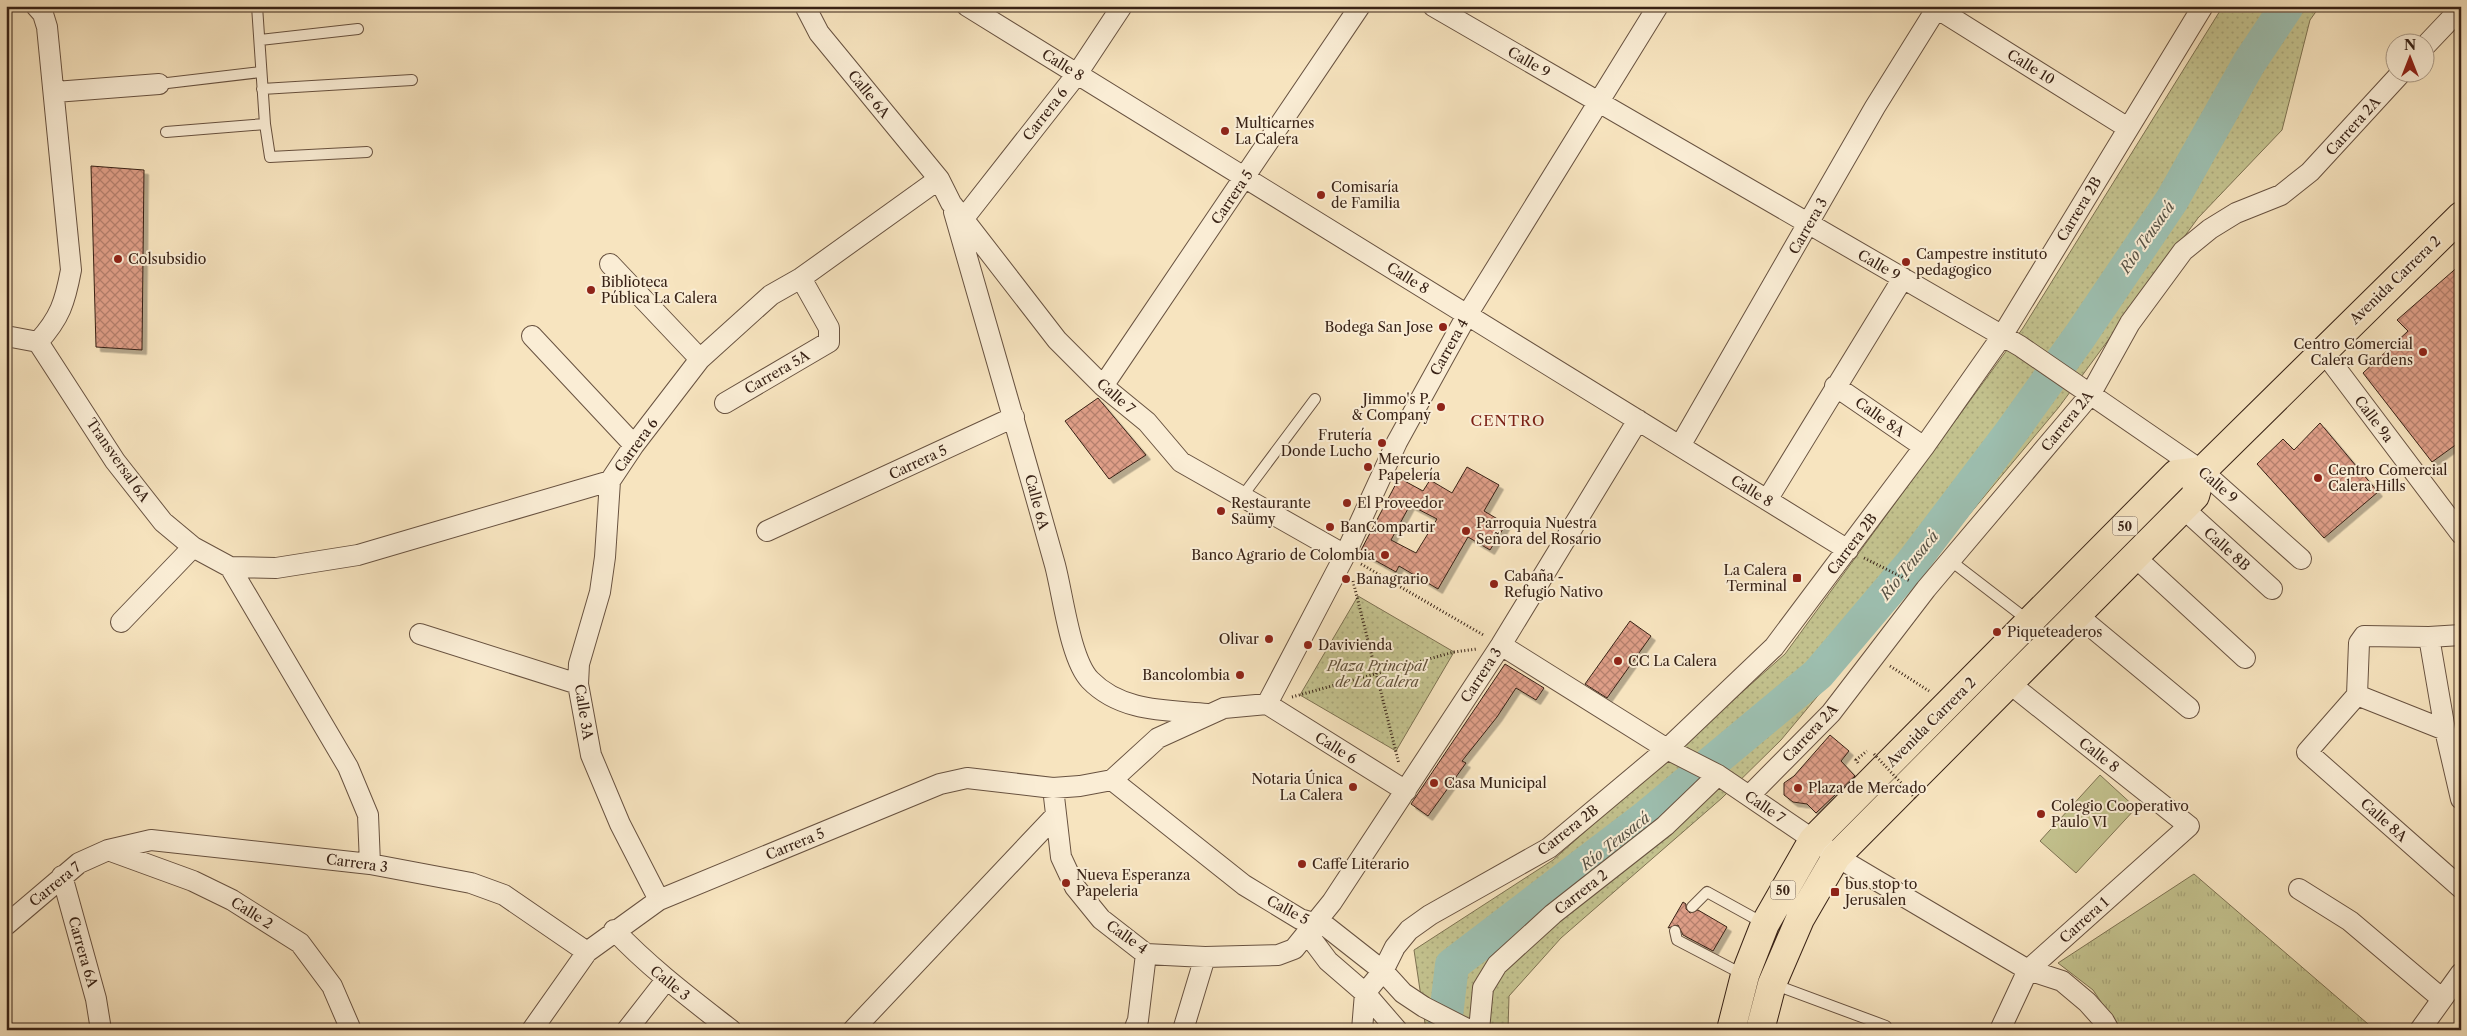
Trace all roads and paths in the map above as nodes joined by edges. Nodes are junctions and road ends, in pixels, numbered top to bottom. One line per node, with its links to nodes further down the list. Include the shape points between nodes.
1 (257, 6): 14 (lane)
2 (805, 6): 28 (street, Calle 6A, via 819,33)
3 (967, 6): 16 (street, Calle 8)
4 (1122, 6): 16 (street, Carrera 6)
5 (1360, 6): 27 (street, Carrera 5)
6 (1432, 6): 22 (street, Calle 9)
7 (1658, 6): 22 (street, Carrera 4)
8 (2203, 6): 24 (street, Carrera 2B)
9 (1936, 7): 24 (street, Calle 10); 31 (street, Carrera 3)
10 (2461, 8): 13 (street)
11 (42, 9): 21 (street)
12 (358, 29): 14 (lane)
13 (2434, 36)
14 (260, 40): 15 (lane)
15 (260, 72): 19 (lane); 20 (lane)
16 (1077, 74): 27 (street, Calle 8); 29 (street, Carrera 6)
17 (412, 80): 20 (lane)
18 (2393, 82): 44 (street, Carrera 2A, via 2310,172 2281,195 2210,229 2183,251 2130,323)
19 (158, 84): 21 (street)
20 (262, 89): 23 (lane)
21 (55, 92): 39 (street, via 71,270 66,296 55,324)
22 (1598, 102): 31 (street, Calle 9); 35 (street, Carrera 4)
23 (265, 124): 25 (lane); 26 (lane, via 270,157)
24 (2128, 128): 38 (street, Carrera 2B)
25 (166, 132)
26 (367, 152)
27 (1245, 178): 35 (street, Calle 8); 42 (street, Carrera 5)
28 (939, 179): 29 (street, Calle 7); 33 (street, Carrera 6)
29 (957, 210): 42 (street, Calle 7, via 1057,340); 47 (street, Calle 6A)
30 (2461, 216): 40 (main road, Avenida Carrera 2)
31 (1809, 224): 34 (street, Calle 9); 50 (street, Carrera 3)
32 (610, 264): 41 (street)
33 (801, 278): 41 (street, Carrera 6, via 771,295); 46 (street, Carrera 5A, via 829,328 829,342)
34 (1903, 278): 38 (street, Calle 9); 43 (street)
35 (1467, 314): 48 (street, Calle 8); 61 (street, Carrera 4, via 1397,442)
36 (6, 336): 39 (street)
37 (532, 336): 49 (street)
38 (2002, 336): 44 (street, Calle 9); 51 (street, Carrera 2B)
39 (38, 342): 59 (street, Transversal 6A, via 115,461 163,522)
40 (2323, 351): 52 (main road, Avenida Carrera 2); 58 (street, Calle 9a)
41 (700, 359): 49 (street, Carrera 6)
42 (1103, 386): 54 (street, Calle 7, via 1147,422 1181,462)
43 (1835, 386): 51 (street, Calle 8A); 55 (street)
44 (2090, 395): 52 (street, Calle 9); 64 (street, Carrera 2A)
45 (1315, 399): 54 (lane)
46 (725, 402)
47 (1014, 417): 57 (street, Carrera 5); 85 (street, Calle 6A, via 1063,597 1075,654 1089,679 1111,696 1135,707)
48 (1638, 420): 50 (street, Calle 8); 75 (street, Carrera 3)
49 (634, 445): 53 (street, Carrera 6)
50 (1680, 446): 55 (street, Calle 8)
51 (1924, 447): 60 (street, Carrera 2B)
52 (2202, 471): 56 (main road, Avenida Carrera 2 / 50, via 2196,496); 63 (street, Calle 9); 68 (main road, Avenida Carrera 2 / 50, via 2176,474)
53 (610, 482): 65 (street, Carrera 6, via 358,555 276,568); 80 (street, Calle 3A, via 600,592 579,664)
54 (1241, 498): 61 (street, Calle 7)
55 (1767, 500): 60 (street, Calle 8)
56 (2183, 508): 62 (main road, Avenida Carrera 2 / 50); 67 (street, Calle 8B)
57 (767, 531)
58 (2461, 534)
59 (193, 547): 65 (street, Transversal 6A); 70 (street)
60 (1848, 550): 66 (path); 87 (street, Carrera 2B, via 1774,647)
61 (1345, 555): 75 (path); 78 (path); 82 (street, Carrera 4)
62 (2135, 557): 69 (main road, Avenida Carrera 2 / 50); 77 (street)
63 (2301, 559)
64 (1951, 561): 66 (street, Carrera 2A); 71 (lane)
65 (230, 567): 101 (street, via 348,766 368,815)
66 (1926, 589): 76 (street, Carrera 2A)
67 (2272, 589)
68 (2055, 596): 69 (main road); 71 (main road, Avenida Carrera 2 / 50)
69 (2077, 614): 79 (main road, Avenida Carrera 2 / 50); 84 (street)
70 (121, 622)
71 (2030, 622): 83 (main road, Avenida Carrera 2 / 50)
72 (420, 634): 80 (street)
73 (2461, 635): 74 (street)
74 (2429, 637): 81 (street, via 2364,636 2359,643); 86 (street)
75 (1501, 645): 78 (path, via 1454,652); 87 (street, Calle 7); 92 (street, Carrera 3)
76 (1874, 656): 83 (path); 93 (street, Carrera 2A, via 1831,713)
77 (2245, 658)
78 (1377, 674): 82 (path); 92 (path)
79 (2009, 683): 97 (street, Calle 8); 100 (main road, Avenida Carrera 2 / 50)
80 (578, 684): 105 (street, Calle 3A, via 591,755 620,824)
81 (2357, 695): 86 (street); 103 (street, Calle 8A, via 2307,752)
82 (1267, 704): 85 (street); 92 (street, Calle 6)
83 (1948, 704): 98 (main road, Avenida Carrera 2 / 50)
84 (2189, 708)
85 (1207, 714): 90 (street, via 1158,738)
86 (2445, 730): 94 (street)
87 (1667, 749): 89 (street, Calle 7); 116 (street, Carrera 2B, via 1549,848 1409,930)
88 (1874, 754): 95 (path, bridge)
89 (1718, 775): 93 (street, Calle 7); 135 (street, Carrera 2, via 1665,826 1553,914 1496,966 1483,988)
90 (1112, 780): 91 (street, Carrera 5); 109 (street, Calle 5, via 1244,885 1300,918)
91 (1053, 788): 96 (street, Calle 4); 105 (street, Carrera 5, via 967,778 940,784)
92 (1406, 791): 109 (street, Carrera 3, via 1332,902)
93 (1749, 796): 98 (street, Calle 7)
94 (2461, 799)
95 (1916, 800)
96 (1056, 815): 113 (street, Calle 4, via 1061,857 1075,887 1101,919); 129 (street)
97 (2189, 826): 115 (street, Carrera 1)
98 (1813, 840): 100 (street, Calle 7); 107 (main road, Avenida Carrera 2 / 50)
99 (108, 850): 101 (street, Carrera 3, via 151,840); 102 (street, Carrera 7, via 79,863); 125 (street, Calle 2, via 193,881 232,900 300,943 332,986)
100 (1836, 857): 115 (street, Calle 7); 120 (main road, Avenida Carrera 2 / 50, via 1800,919)
101 (370, 864): 112 (street, Carrera 3, via 471,883 504,895)
102 (62, 876): 108 (street, Carrera 7); 124 (street, Carrera 6A, via 96,999)
103 (2461, 888)
104 (2299, 889): 122 (street, via 2350,921)
105 (658, 900): 110 (street, Carrera 5)
106 (1692, 907): 107 (lane, via 1707,892)
107 (1765, 924): 118 (main road, Avenida Carrera 2 / 50)
108 (6, 926)
109 (1310, 928): 114 (street, Calle 4, via 1294,949 1278,955); 116 (street, Calle 5, via 1328,927); 121 (street, via 1328,961)
110 (614, 930): 112 (street, Carrera 5); 119 (street, Calle 3)
111 (1675, 931): 118 (lane, via 1677,940)
112 (587, 952): 126 (street, Carrera 5)
113 (1146, 954): 114 (street, Calle 4); 130 (street)
114 (1205, 957): 131 (street)
115 (2028, 970): 138 (street, Carrera 1); 139 (street, Calle 7, via 2062,981 2087,1002)
116 (1383, 971): 121 (street); 134 (street, Calle 5, via 1403,992 1424,1007)
117 (2461, 973): 122 (street)
118 (1745, 975): 120 (main road); 136 (main road, Avenida Carrera 2 / 50)
119 (666, 980): 127 (street); 128 (street, Calle 3)
120 (1772, 984): 123 (lane); 137 (main road, Avenida Carrera 2 / 50)
121 (1365, 993): 132 (street); 133 (street)
122 (2441, 998): 140 (street)
123 (1886, 1026)
124 (101, 1030)
125 (351, 1030)
126 (532, 1030)
127 (627, 1030)
128 (731, 1030)
129 (852, 1030)
130 (1134, 1030)
131 (1183, 1030)
132 (1362, 1030)
133 (1397, 1030)
134 (1469, 1030)
135 (1479, 1030)
136 (1731, 1030)
137 (1760, 1030)
138 (2000, 1030)
139 (2109, 1030)
140 (2420, 1030)

